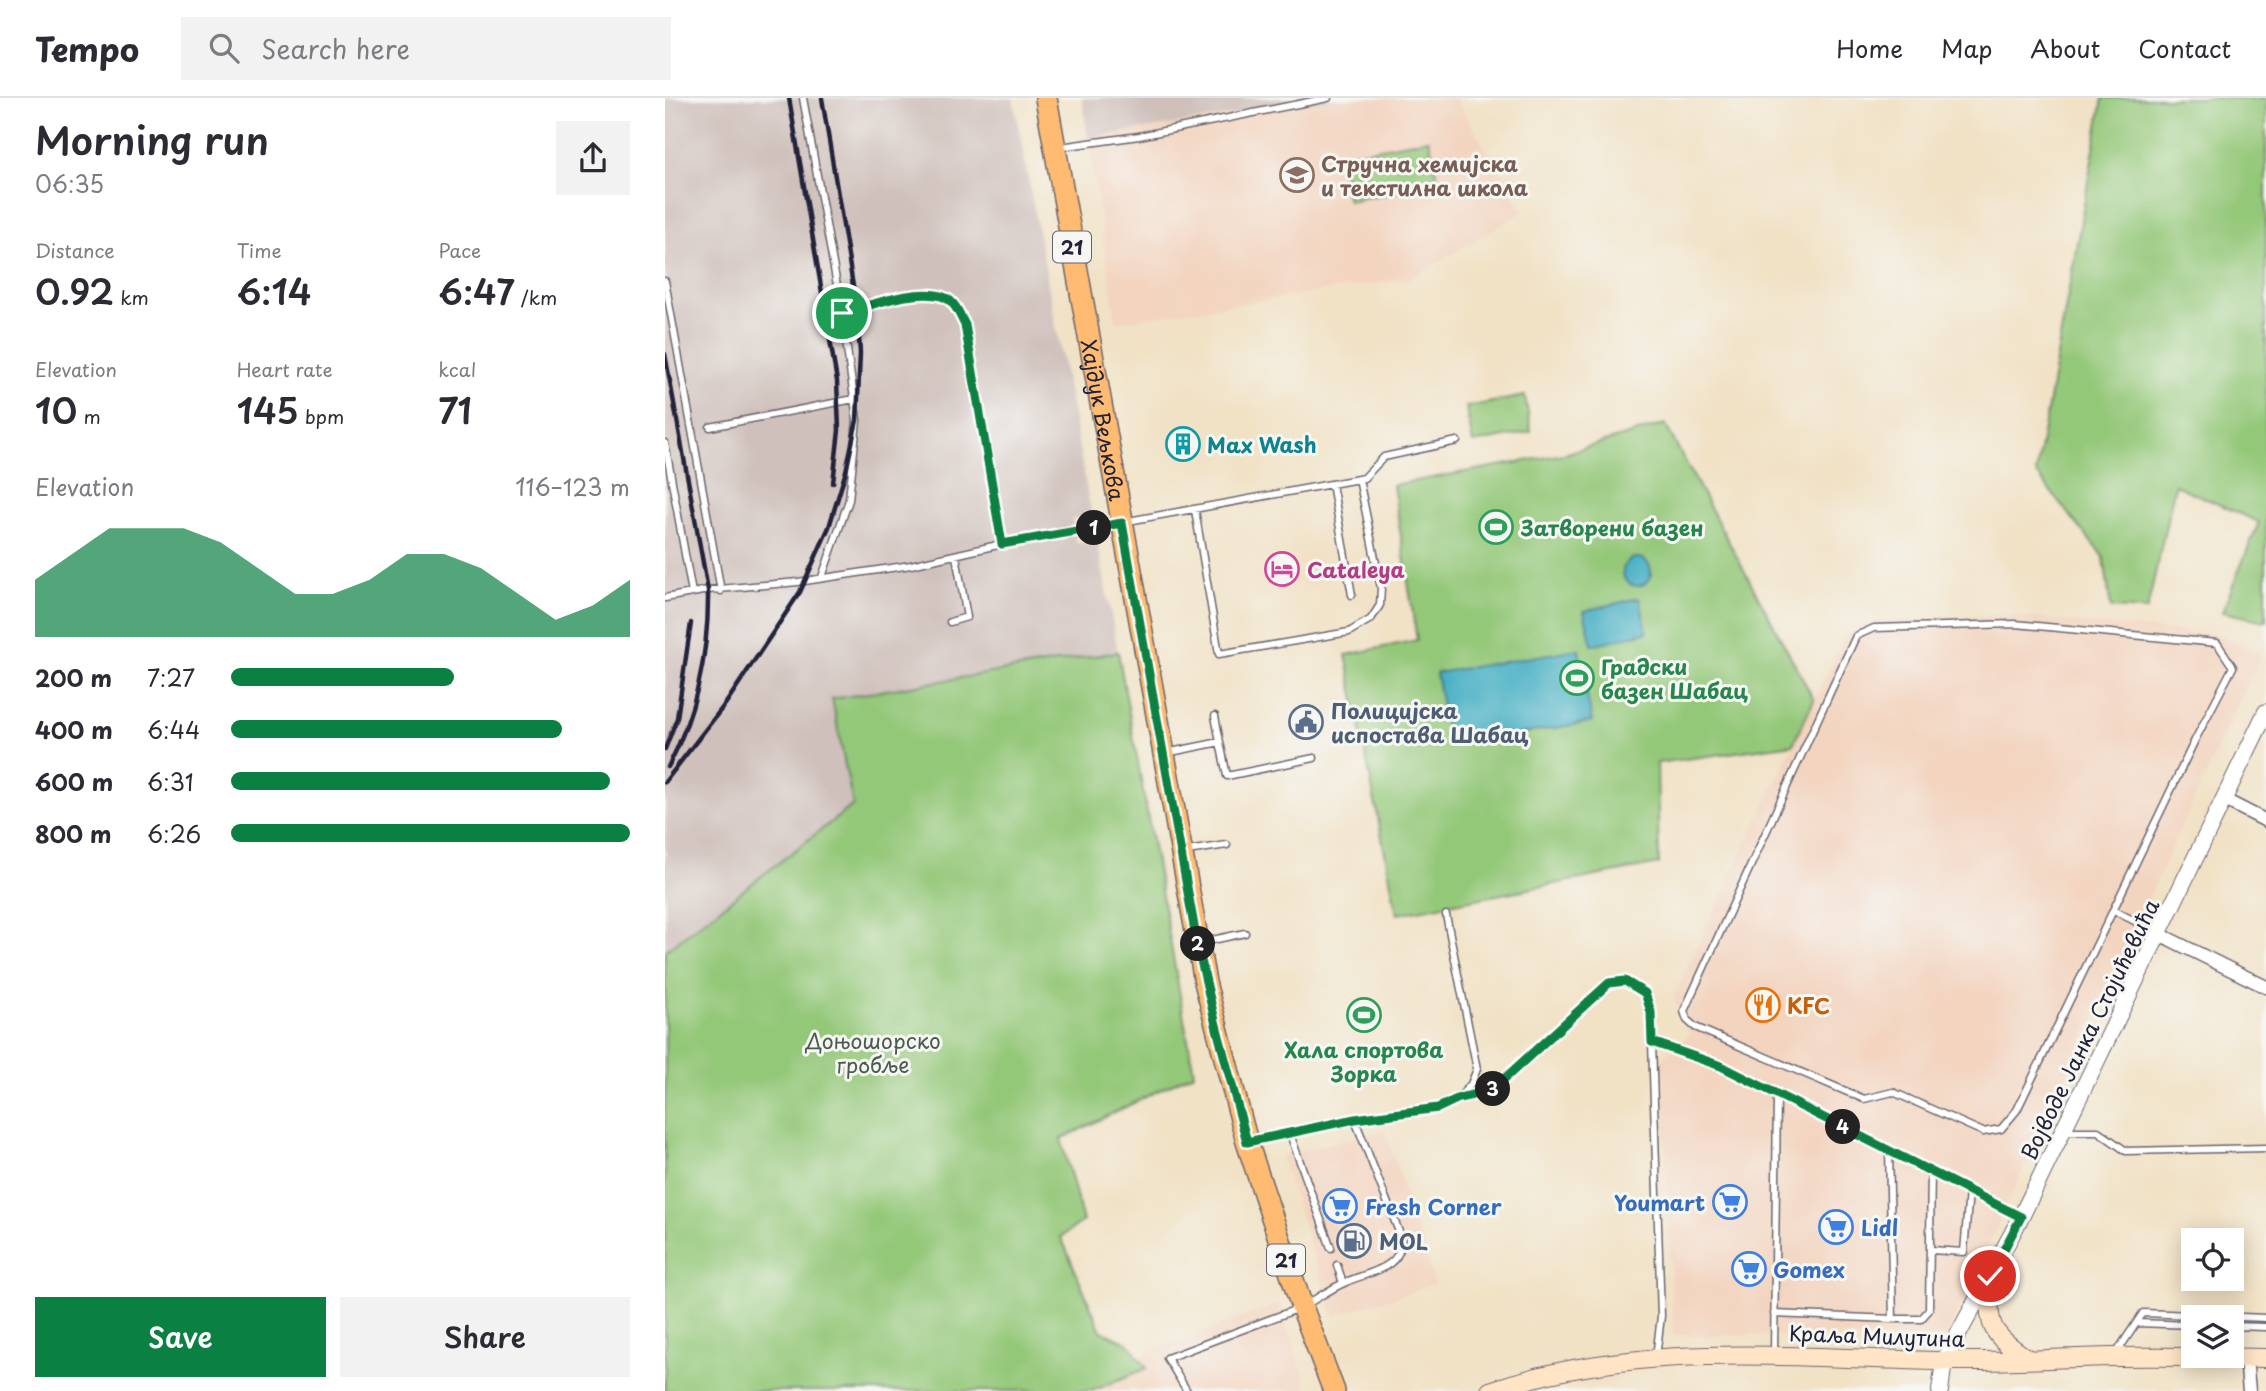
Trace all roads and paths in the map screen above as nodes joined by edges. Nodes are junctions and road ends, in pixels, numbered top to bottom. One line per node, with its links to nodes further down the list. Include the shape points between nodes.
1 (803, 98): 6 (lane)
2 (1046, 98): 4 (main road, Хајдук Вељкова / 21)
3 (1328, 98): 4 (lane)
4 (1055, 148): 14 (main road, Хајдук Вељкова / 21)
5 (665, 281): 18 (lane)
6 (842, 313): 7 (lane); 15 (lane, via 920,294 946,298 955,306 965,325)
7 (854, 399): 8 (lane); 17 (lane, via 857,420 849,500)
8 (710, 427)
9 (1457, 441): 11 (lane, via 1384,457)
10 (665, 443): 19 (lane)
11 (1359, 479): 12 (lane); 13 (lane, via 1381,588 1380,605 1371,619 1349,632 1219,654)
12 (1332, 484): 13 (lane); 20 (lane)
13 (1195, 510): 14 (lane)
14 (1122, 523): 15 (lane); 26 (main road, Хајдук Вељкова / 21)
15 (1002, 544): 16 (lane)
16 (956, 556): 17 (lane); 22 (lane, via 967,617)
17 (822, 577): 18 (lane)
18 (721, 591): 19 (lane)
19 (692, 593): 21 (lane)
20 (1352, 595)
21 (665, 598)
22 (950, 622)
23 (2266, 712): 28 (street, Војводе Јанка Стојићевића)
24 (1215, 716): 25 (lane)
25 (1220, 742): 26 (lane); 27 (lane, via 1227,776)
26 (1164, 753): 31 (main road, Хајдук Вељкова / 21)
27 (1314, 758)
28 (2223, 799): 29 (street); 35 (street, Војводе Јанка Стојићевића)
29 (2266, 821)
30 (1227, 845): 31 (lane)
31 (1181, 852): 36 (main road, Хајдук Вељкова / 21)
32 (2113, 910): 32 (lane, via 2017,1110 2001,1129 1983,1132 1893,1092 1864,1100 1695,1027 1684,1011 1856,636 1874,628 2015,624 2217,643 2233,667); 35 (lane)
33 (1446, 915): 40 (lane, via 1477,1069)
34 (1245, 933): 36 (lane)
35 (2159, 934): 37 (street); 42 (street, Војводе Јанка Стојићевића)
36 (1197, 943): 44 (main road, Хајдук Вељкова / 21)
37 (2266, 987)
38 (1652, 1042): 39 (lane, via 1721,1066); 40 (lane, via 1645,993 1625,981 1609,983 1491,1091); 67 (lane, via 1661,1316)
39 (1777, 1095): 46 (lane); 56 (lane)
40 (1459, 1098): 41 (lane, via 1438,1108)
41 (1355, 1119): 43 (lane); 54 (lane, via 1402,1246 1386,1267)
42 (2063, 1131): 45 (lane, via 2098,1131 2126,1151); 49 (street, Војводе Јанка Стојићевића)
43 (1290, 1134): 44 (lane); 50 (lane)
44 (1247, 1142): 55 (main road, Хајдук Вељкова / 21)
45 (2266, 1148)
46 (1889, 1150): 47 (lane); 58 (lane)
47 (1930, 1171): 48 (lane); 51 (lane)
48 (1969, 1191): 49 (lane); 51 (lane, via 1964,1252)
49 (2021, 1217): 53 (street, Војводе Јанка Стојићевића)
50 (1331, 1248)
51 (1930, 1250): 58 (lane, via 1927,1315)
52 (1337, 1265): 54 (lane)
53 (1990, 1276): 68 (main road, via 1993,1330); 69 (street, Војводе Јанка Стојићевића)
54 (1343, 1283): 55 (lane)
55 (1302, 1307): 70 (main road, Хајдук Вељкова / 21); 71 (lane, via 1167,1358)
56 (1774, 1314): 58 (lane); 63 (lane)
57 (2266, 1318): 59 (lane, via 2143,1313)
58 (1893, 1320)
59 (2137, 1323): 60 (lane); 64 (lane)
60 (2181, 1325)
61 (2244, 1326): 62 (lane)
62 (2266, 1327)
63 (1774, 1354): 67 (main road, Краља Милутина); 69 (main road, Краља Милутина)
64 (2114, 1357): 65 (main road, Краља Милутина); 68 (main road, Краља Милутина)
65 (2246, 1358): 66 (main road, Краља Милутина); 75 (street)
66 (2266, 1358)
67 (1656, 1359): 73 (main road, Краља Милутина, via 1577,1367)
68 (2028, 1359): 69 (main road, Краља Милутина)
69 (1944, 1361): 74 (street)
70 (1331, 1383): 72 (main road)
71 (1187, 1391)
72 (1349, 1391)
73 (1490, 1391)
74 (1940, 1391)
75 (2249, 1391)

